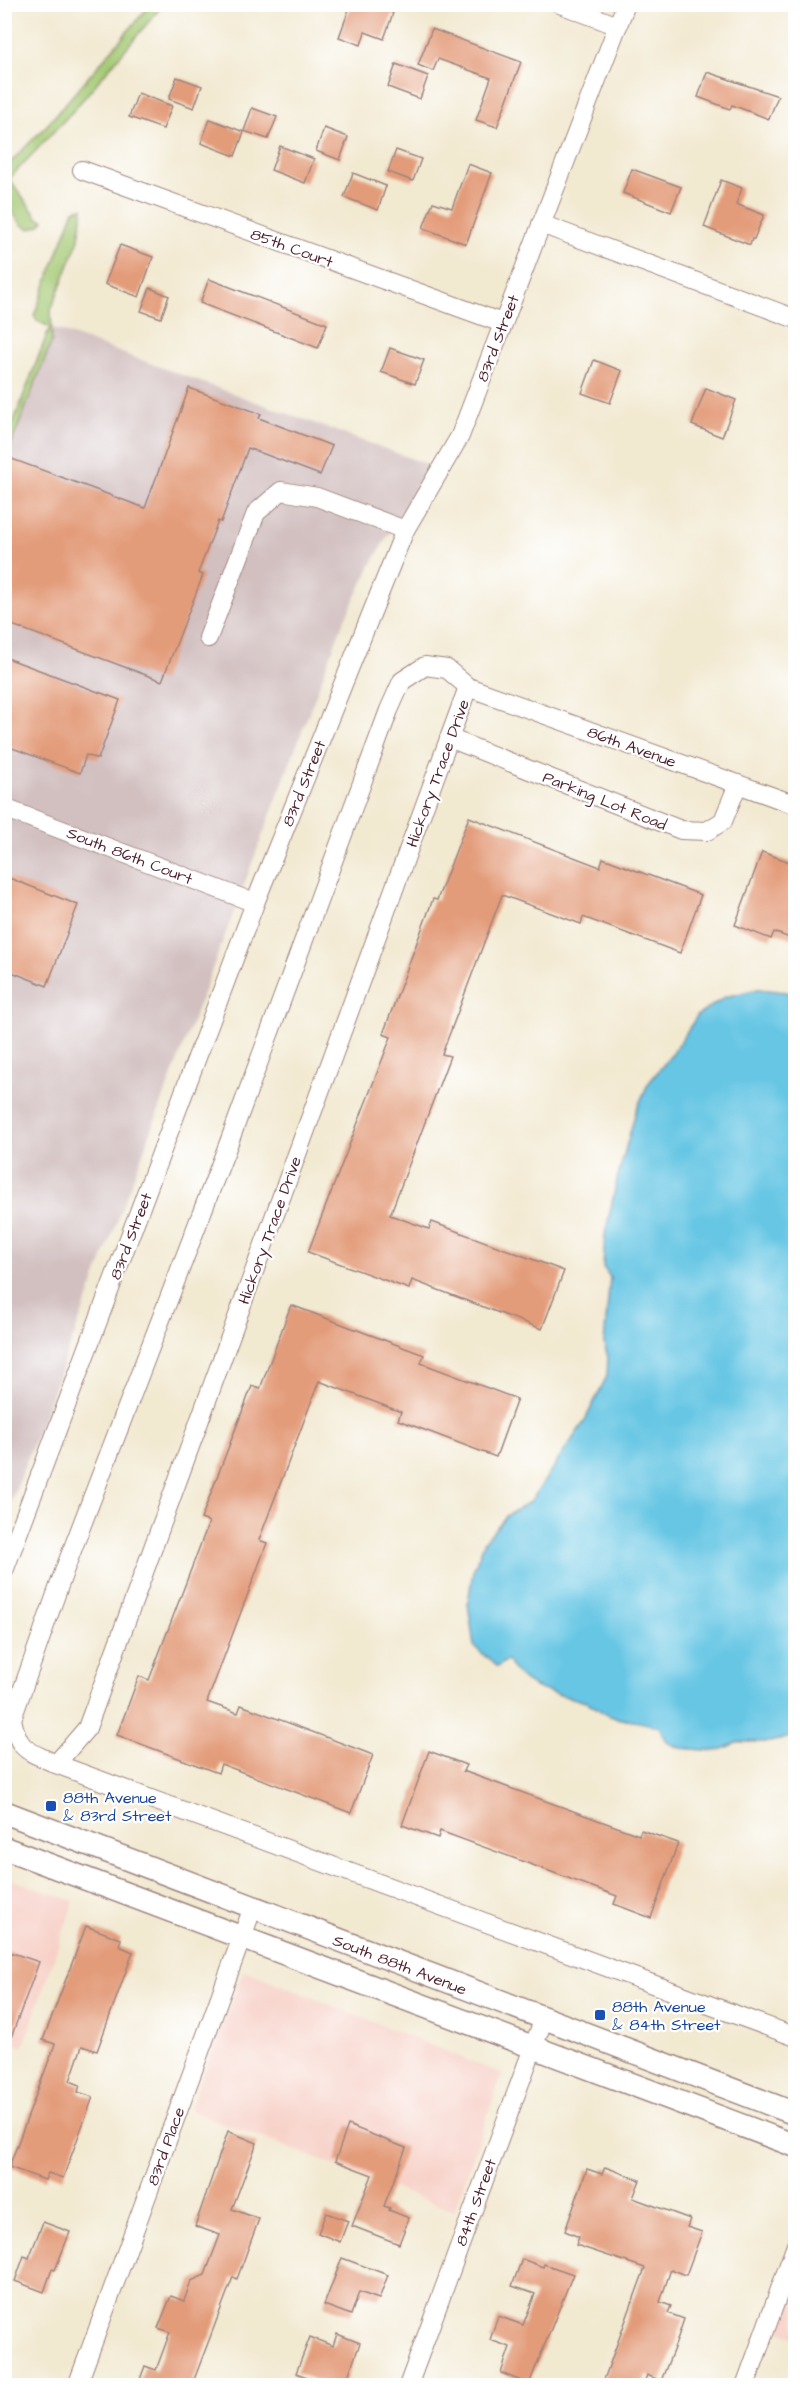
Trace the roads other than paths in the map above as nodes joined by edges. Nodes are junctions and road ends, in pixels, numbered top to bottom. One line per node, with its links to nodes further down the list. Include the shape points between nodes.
1 (560, 4): 3 (street)
2 (626, 4): 3 (street, 83rd Street)
3 (618, 26): 5 (street, 83rd Street)
4 (82, 170): 7 (street, 85th Court)
5 (541, 224): 6 (street); 7 (street, 83rd Street)
6 (795, 319)
7 (502, 323): 8 (street, 83rd Street, via 459,436)
8 (405, 530): 9 (street, via 318,496 281,491 256,513); 15 (street, 83rd Street)
9 (208, 638)
10 (468, 687): 11 (street, Hickory Trace Drive); 12 (street, 86th Avenue); 17 (street, 86th Avenue, via 447,669 425,666 402,681 389,710 12,1719 16,1740)
11 (450, 738): 12 (street, Parking Lot Road, via 681,830 707,831 723,821); 17 (street, Hickory Trace Drive, via 87,1728)
12 (738, 784): 13 (street, 86th Avenue)
13 (795, 805)
14 (4, 808): 15 (street, South 86th Court)
15 (255, 903): 16 (street, 83rd Street)
16 (4, 1571)
17 (56, 1764): 23 (street, 86th Avenue)
18 (4, 1812): 20 (street, South 88th Avenue)
19 (4, 1848): 21 (street, South 88th Avenue)
20 (253, 1907): 21 (street, 83rd Place); 22 (street, South 88th Avenue)
21 (242, 1938): 24 (street, South 88th Avenue); 28 (street, 83rd Place)
22 (544, 2018): 24 (street, 84th Street); 25 (street, South 88th Avenue)
23 (795, 2037)
24 (533, 2048): 26 (street, South 88th Avenue); 29 (street, 84th Street)
25 (795, 2114)
26 (795, 2146)
27 (795, 2245): 30 (street)
28 (77, 2385)
29 (408, 2385)
30 (745, 2385)

